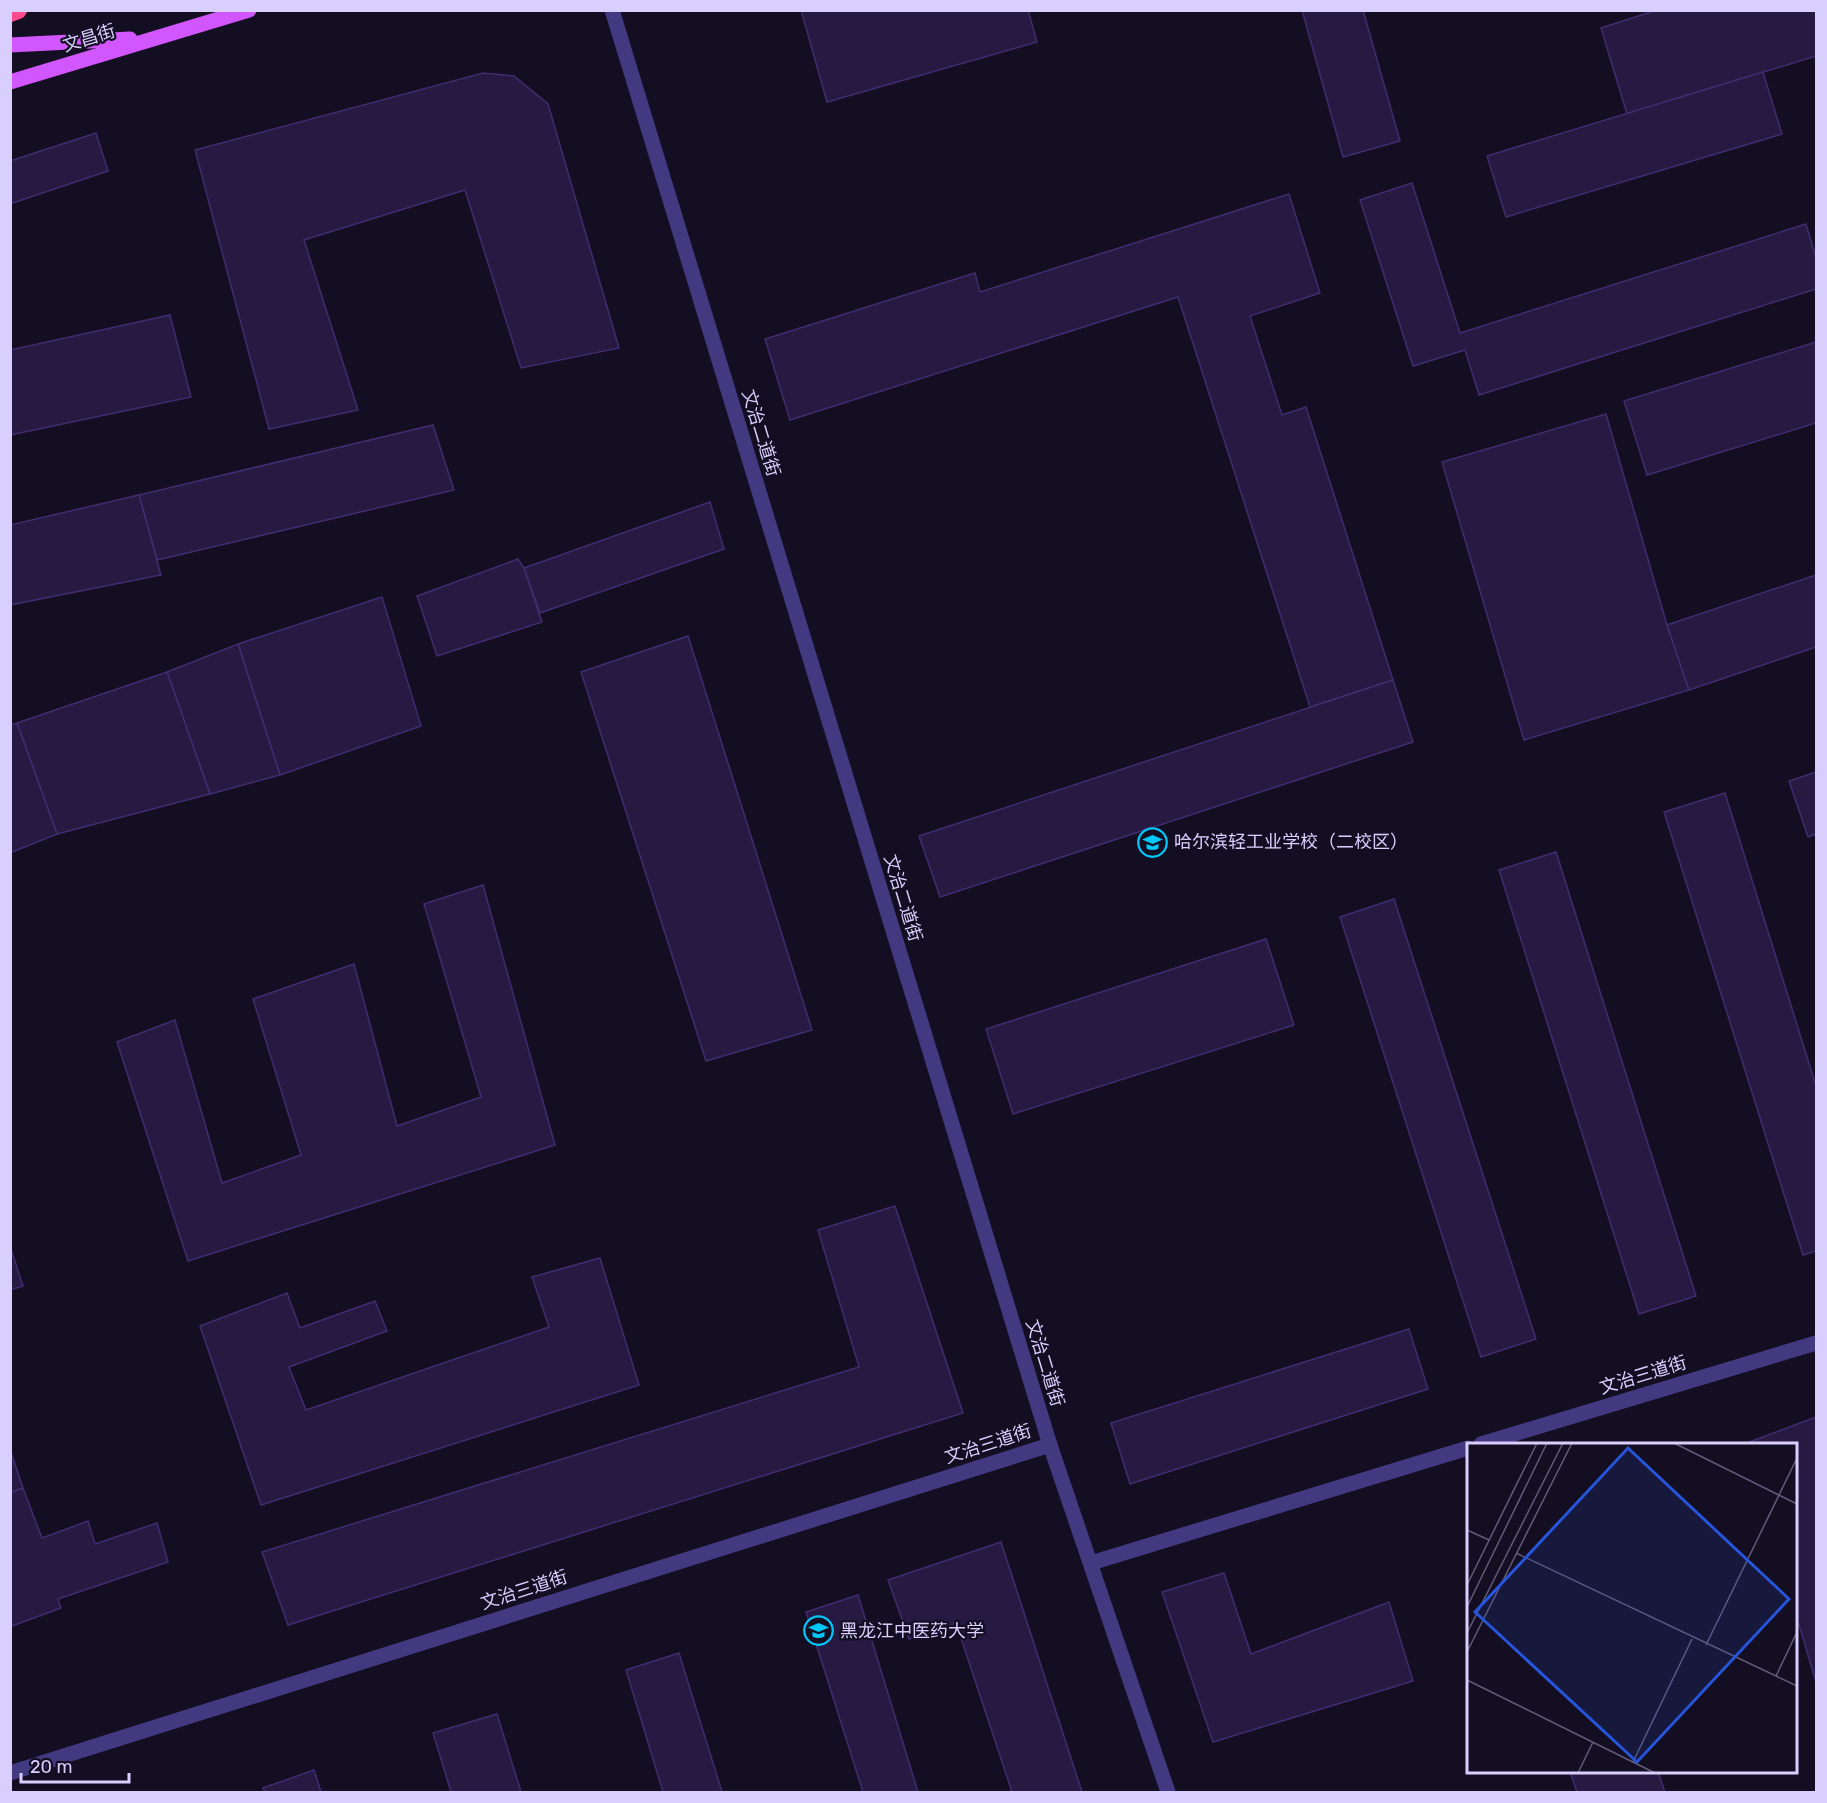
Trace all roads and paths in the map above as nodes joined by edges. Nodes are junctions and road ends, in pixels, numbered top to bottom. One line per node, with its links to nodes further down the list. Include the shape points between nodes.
1 (18, 10): 4 (highway)
2 (249, 10): 5 (main road, 文昌街)
3 (612, 10): 10 (street, 文治二道街)
4 (10, 13)
5 (155, 38): 6 (main road); 7 (main road, 文昌街)
6 (10, 45)
7 (10, 82)
8 (1816, 1343): 9 (street, 文治三道街)
9 (1485, 1443)
10 (1050, 1445): 12 (street, 文治二道街); 13 (street, 文治三道街)
11 (1467, 1448): 12 (street)
12 (1091, 1563): 14 (street, 文治二道街)
13 (10, 1773)
14 (1168, 1792)

